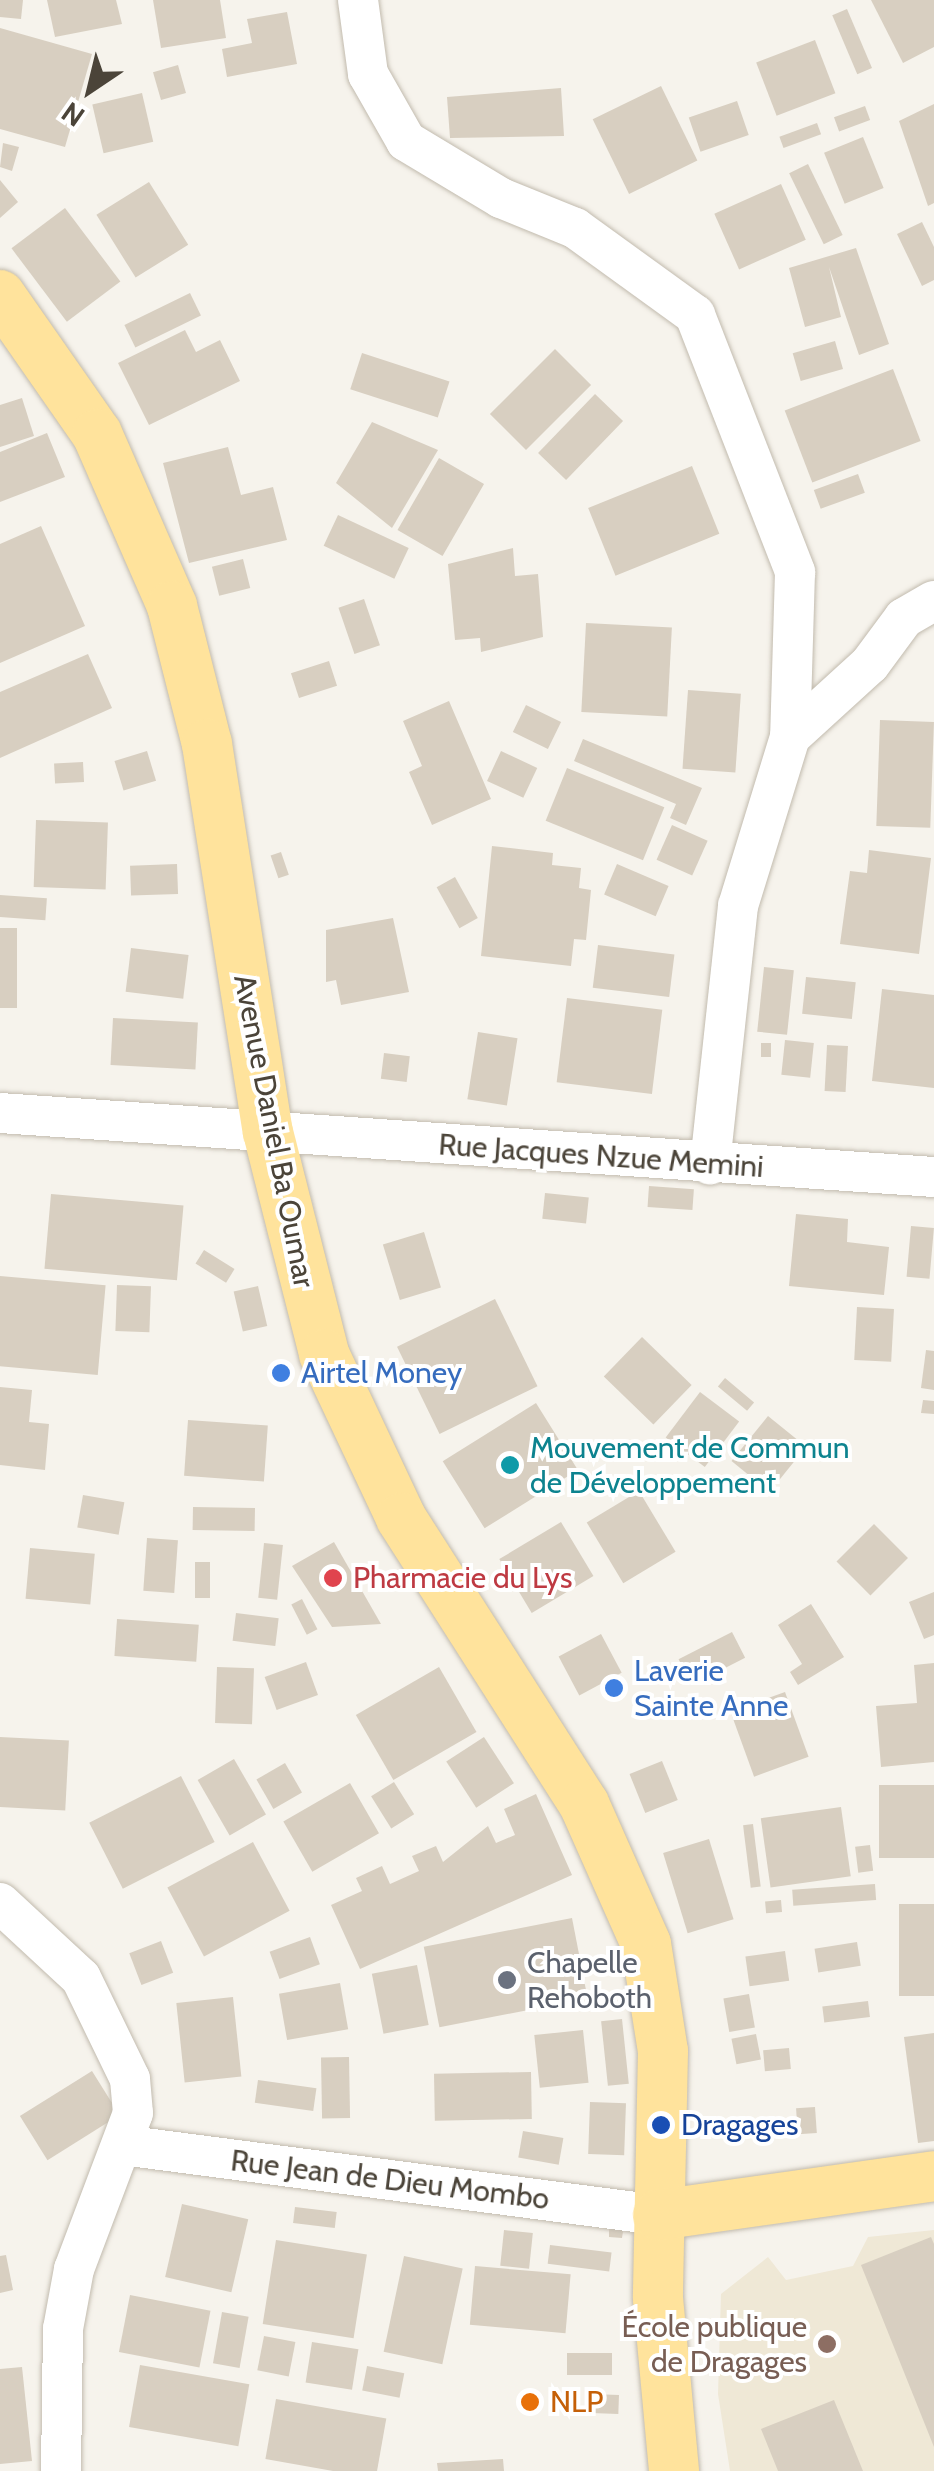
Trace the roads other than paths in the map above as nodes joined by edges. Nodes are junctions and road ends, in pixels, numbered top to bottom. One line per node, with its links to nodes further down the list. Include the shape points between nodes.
1 (358, 0): 4 (street, via 368,74 406,141 487,191 574,228 695,316 795,572)
2 (0, 294): 6 (main road, Avenue Daniel Ba Oumar, via 97,434 172,606 207,744)
3 (934, 601): 4 (street, via 904,618 870,664)
4 (790, 737): 7 (street, via 738,906)
5 (0, 1112): 6 (street, Rue Jacques Nzue Memini)
6 (268, 1132): 7 (street, Rue Jacques Nzue Memini); 12 (main road, Avenue Daniel Ba Oumar, via 306,1298 360,1436 452,1604 584,1804 625,1888 660,2023)
7 (710, 1164): 8 (street, Rue Jacques Nzue Memini)
8 (934, 1177)
9 (0, 1903): 10 (street, via 81,1978 109,2030 130,2079 133,2113)
10 (122, 2145): 12 (street, Rue Jean de Dieu Mombo); 13 (street, via 74,2269 62,2329)
11 (934, 2176): 12 (main road)
12 (658, 2215): 14 (main road, Avenue Daniel Ba Oumar)
13 (61, 2471)
14 (674, 2471)

